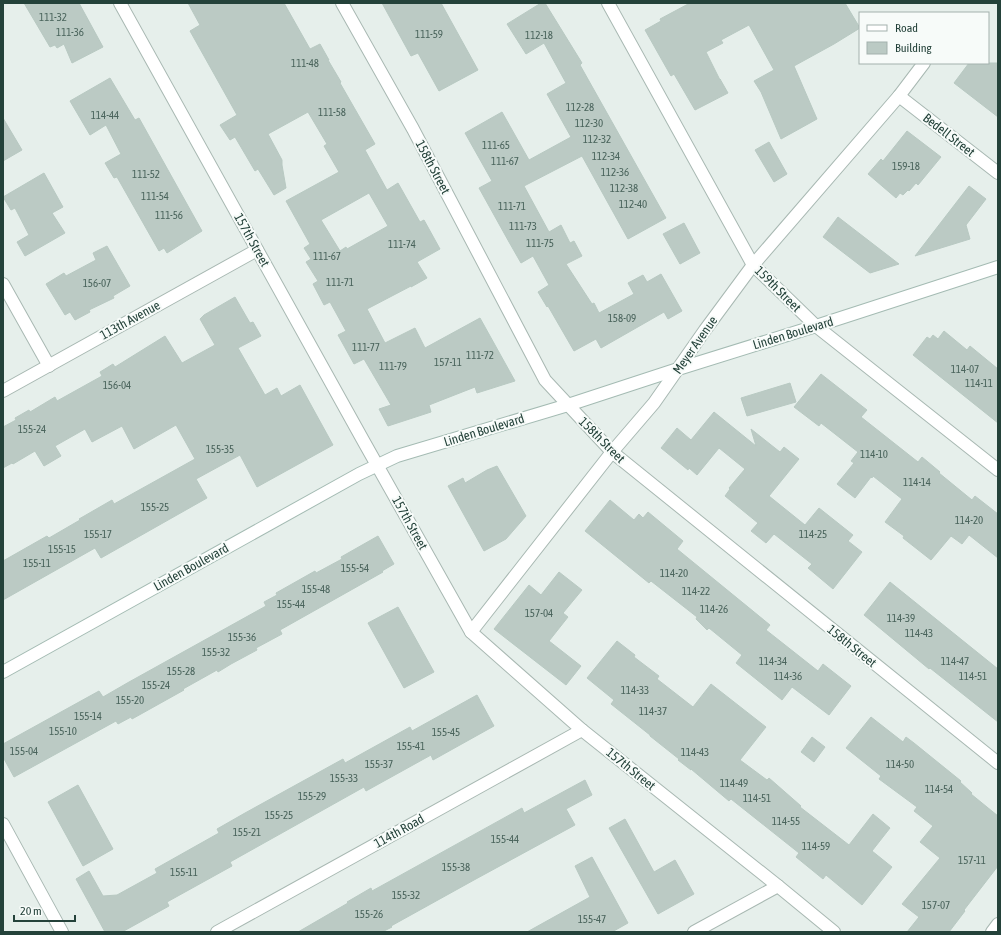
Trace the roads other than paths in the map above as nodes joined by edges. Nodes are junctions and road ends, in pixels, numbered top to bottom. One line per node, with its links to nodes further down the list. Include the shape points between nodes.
1 (120, 3): 7 (street, 157th Street)
2 (342, 3): 15 (street, 158th Street, via 413,129 545,380)
3 (608, 3): 8 (street, 159th Street)
4 (923, 64): 5 (street, Meyer Avenue)
5 (899, 96): 6 (street, Bedell Street); 8 (street, Meyer Avenue)
6 (998, 173)
7 (257, 250): 12 (street, 113th Avenue); 17 (street, 157th Street)
8 (753, 265): 11 (street, 159th Street); 13 (street, Meyer Avenue)
9 (998, 267): 11 (street, Linden Boulevard)
10 (3, 284): 12 (street)
11 (816, 326): 13 (street, Linden Boulevard); 18 (street, 159th Street)
12 (49, 366): 14 (street, 113th Avenue)
13 (678, 369): 15 (street, Linden Boulevard); 16 (street, Meyer Avenue, via 654,403)
14 (3, 391)
15 (568, 405): 16 (street, 158th Street); 17 (street, Linden Boulevard, via 398,456)
16 (612, 452): 19 (street, Meyer Avenue); 22 (street, 158th Street)
17 (377, 465): 19 (street, 157th Street); 20 (street, Linden Boulevard)
18 (998, 470)
19 (471, 632): 21 (street, 157th Street)
20 (3, 672)
21 (582, 730): 24 (street, 157th Street); 27 (street, 114th Road)
22 (998, 763)
23 (3, 824): 26 (street)
24 (778, 886): 28 (street); 29 (street, 157th Street)
25 (998, 924): 30 (street)
26 (62, 932)
27 (217, 932)
28 (694, 932)
29 (834, 932)
30 (992, 932)

